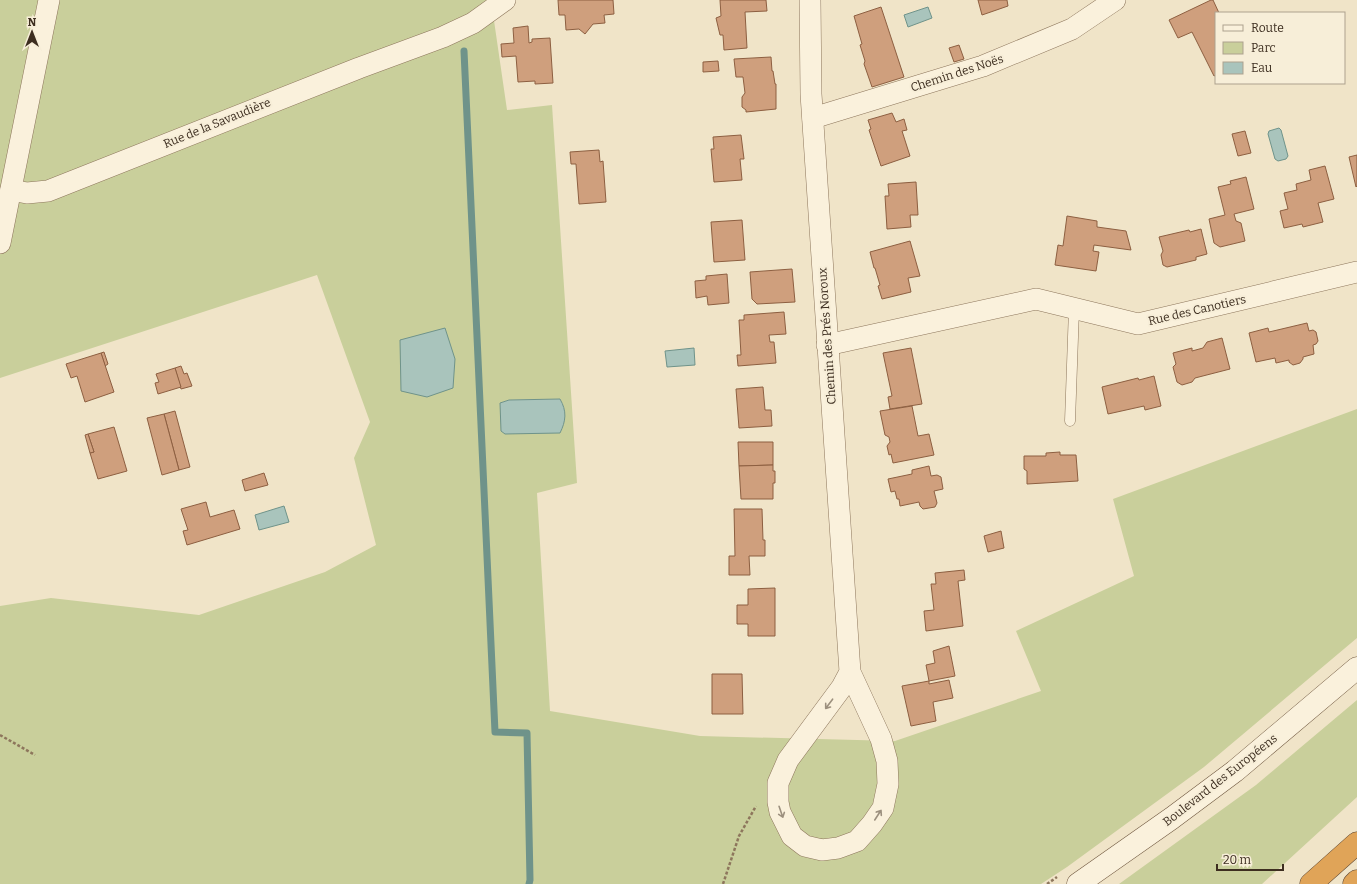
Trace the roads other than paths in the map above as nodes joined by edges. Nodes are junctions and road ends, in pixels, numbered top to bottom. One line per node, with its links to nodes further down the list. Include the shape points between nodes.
1 (49, 0): 6 (street)
2 (505, 0): 6 (street, Rue de la Savaudière, via 473,23 443,37 48,191 27,193)
3 (810, 0): 5 (street, Chemin des Prés Noroux)
4 (1115, 0): 5 (street, Chemin des Noës, via 1072,29 983,66)
5 (813, 118): 10 (street, Chemin des Prés Noroux)
6 (10, 190): 7 (street)
7 (0, 243)
8 (1357, 272): 9 (street, Rue des Canotiers, via 1138,324)
9 (1074, 309): 10 (street, Rue des Canotiers, via 1036,299); 11 (lane)
10 (827, 345): 13 (street, Chemin des Prés Noroux)
11 (1070, 421)
12 (1357, 668): 18 (main road, Boulevard des Européens, via 1235,770)
13 (850, 672): 13 (street, Chemin des Prés Noroux, one-way to 13, via 842,688 788,760 778,783 780,812 792,836 805,846 822,850 838,848 857,841 883,808 888,784 887,761 881,739)
14 (1357, 676): 19 (lane, via 1303,724 1214,795)
15 (1357, 682): 20 (main road, Boulevard des Européens, via 1231,790)
16 (1357, 844): 21 (highway)
17 (1357, 881): 22 (highway)
18 (1078, 884)
19 (1091, 884)
20 (1103, 884)
21 (1311, 884)
22 (1354, 884)

